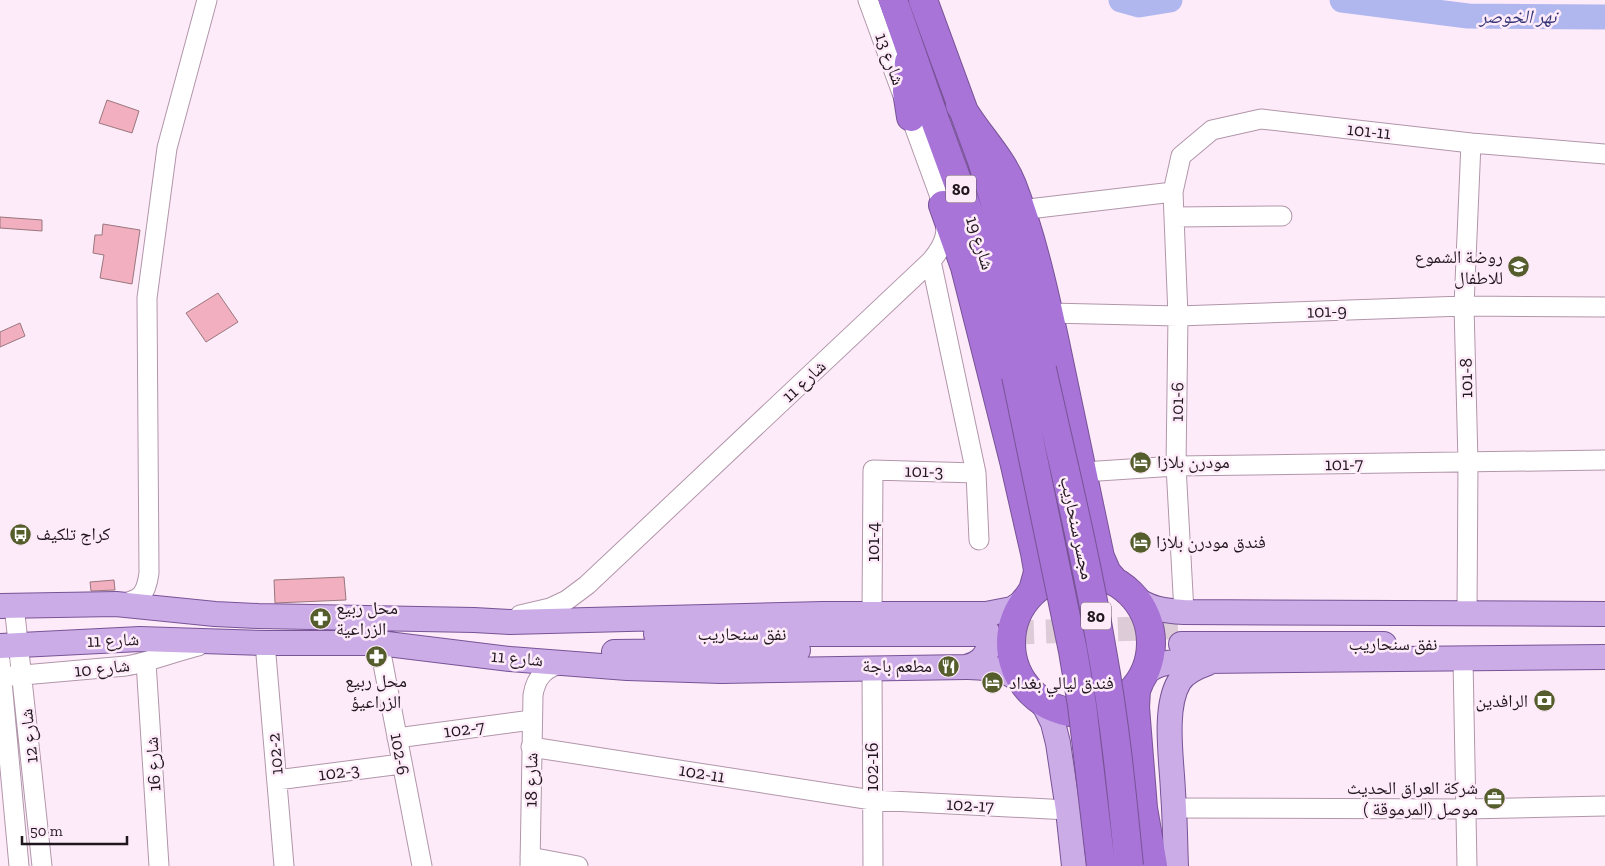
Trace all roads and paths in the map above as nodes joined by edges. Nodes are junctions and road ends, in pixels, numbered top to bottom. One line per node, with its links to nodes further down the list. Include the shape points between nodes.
1 (208, 0): 29 (street, via 167,148 147,298)
2 (868, 0): 7 (street, شارع 13)
3 (923, 0): 6 (highway, شارع 19 / 80)
4 (894, 2): 5 (highway, شارع 19 / 80)
5 (906, 36): 7 (highway); 21 (highway, شارع 19 / 80, via 987,262)
6 (960, 105): 12 (highway, via 1012,184); 20 (highway, شارع 19 / 80, via 982,161 1010,250)
7 (911, 117): 11 (street, شارع 11)
8 (1471, 143): 9 (street, 101-11); 10 (street, 101-11, via 1261,119 1212,130 1181,156); 16 (street, 101-8)
9 (1605, 154)
10 (1173, 192): 12 (street); 14 (street, 101-6)
11 (943, 205): 15 (street, شارع 11, via 946,239); 31 (highway, via 965,267 1035,553 1038,570)
12 (1020, 210): 18 (highway)
13 (1282, 216): 14 (street)
14 (1174, 217): 19 (street, 101-6)
15 (931, 261): 27 (street); 40 (street, شارع 11, via 567,600 531,613)
16 (1464, 306): 17 (street, 101-9); 19 (street, 101-9); 23 (street, 101-8)
17 (1605, 307)
18 (1049, 313): 19 (street, 101-9); 26 (highway)
19 (1178, 316): 24 (street, 101-6)
20 (1042, 369): 82 (highway, مجسر سنحاريب / 80, bridge, via 1071,497 1110,699)
21 (1016, 376): 81 (highway, مجسر سنحاريب / 80, bridge, via 1073,651)
22 (1605, 460): 23 (street, 101-7)
23 (1468, 462): 24 (street, 101-7); 37 (street, 101-8)
24 (1176, 466): 26 (street, 101-7); 43 (street, 101-6)
25 (873, 470): 27 (street, 101-3); 36 (street, 101-4)
26 (1083, 472): 30 (highway, via 1100,557 1107,573)
27 (976, 473): 28 (street)
28 (979, 540)
29 (149, 574): 32 (street, via 145,592 136,601); 34 (street, via 152,586 161,598 172,608)
30 (1125, 590): 31 (highway, via 1098,575 1073,574 1049,581); 43 (main road); 59 (highway, via 1144,611 1152,638 1150,657)
31 (1028, 598): 38 (main road, شارع 11, via 1002,612); 60 (highway, via 1016,618 1011,642 1015,667)
32 (116, 604): 33 (main road, شارع 11); 34 (main road, شارع 11)
33 (7, 605): 48 (street, شارع 12)
34 (182, 611): 40 (main road, شارع 11, via 258,616)
35 (1209, 612): 37 (main road); 43 (main road); 53 (main road, via 1186,614 1180,619 1173,640 1179,652 1192,661)
36 (872, 613): 38 (main road, شارع 11); 41 (main road, شارع 11)
37 (1467, 613): 39 (main road)
38 (961, 614): 49 (main road, via 982,623 989,635 988,651 979,663)
39 (1605, 614)
40 (474, 620): 41 (main road, شارع 11)
41 (510, 622): 49 (main road, نفق سنحاريب, via 614,634)
42 (1605, 624): 43 (main road, نفق سنحاريب)
43 (1183, 628): 47 (main road, نفق سنحاريب)
44 (231, 642): 45 (main road, شارع 11); 48 (main road, شارع 11, via 140,639); 54 (street, شارع 10, via 197,646)
45 (265, 643): 46 (main road, شارع 11); 66 (street, 102-2)
46 (379, 643): 51 (main road, شارع 11); 63 (street, 102-6)
47 (1605, 643)
48 (10, 646): 58 (street, شارع 12)
49 (972, 650): 51 (main road, نفق سنحاريب, via 610,652); 56 (main road, شارع 11); 60 (main road, شارع 11, via 995,668 1012,674)
50 (1605, 657): 52 (main road)
51 (504, 658): 55 (main road, شارع 11); 61 (street, via 528,678)
52 (1463, 660): 53 (main road); 70 (street)
53 (1209, 661): 59 (main road, via 1158,665); 69 (main road, via 1183,676 1172,699 1170,731)
54 (146, 662): 58 (street, شارع 10); 75 (street, شارع 16)
55 (569, 663): 56 (main road, شارع 11, via 721,671); 61 (street, via 548,668 541,674)
56 (872, 668): 67 (street, 102-16)
57 (0, 671): 58 (street, شارع 10); 73 (street, شارع 12)
58 (22, 676): 74 (street, شارع 12)
59 (1142, 679): 60 (highway, via 1119,703 1096,712 1059,710); 83 (highway, via 1136,690 1135,707 1143,808)
60 (1030, 691): 71 (main road, شارع 11, via 1053,723)
61 (533, 695): 62 (street, شارع 18)
62 (532, 720): 63 (street, 102-7); 64 (street, شارع 18)
63 (397, 738): 65 (street, 102-6)
64 (532, 747): 67 (street, 102-11); 72 (street, شارع 18)
65 (401, 764): 66 (street, 102-3); 77 (street, 102-6)
66 (277, 780): 76 (street, 102-2)
67 (872, 800): 71 (street, 102-17); 79 (street, 102-16)
68 (1605, 806): 70 (street)
69 (1174, 808): 70 (street); 84 (main road)
70 (1466, 809): 85 (street)
71 (1068, 810): 80 (main road, شارع 11)
72 (530, 862): 78 (street)
73 (19, 866)
74 (42, 866)
75 (158, 866)
76 (284, 866)
77 (422, 866)
78 (578, 866)
79 (873, 866)
80 (1074, 866)
81 (1100, 866)
82 (1129, 866)
83 (1153, 866)
84 (1176, 866)
85 (1467, 866)

